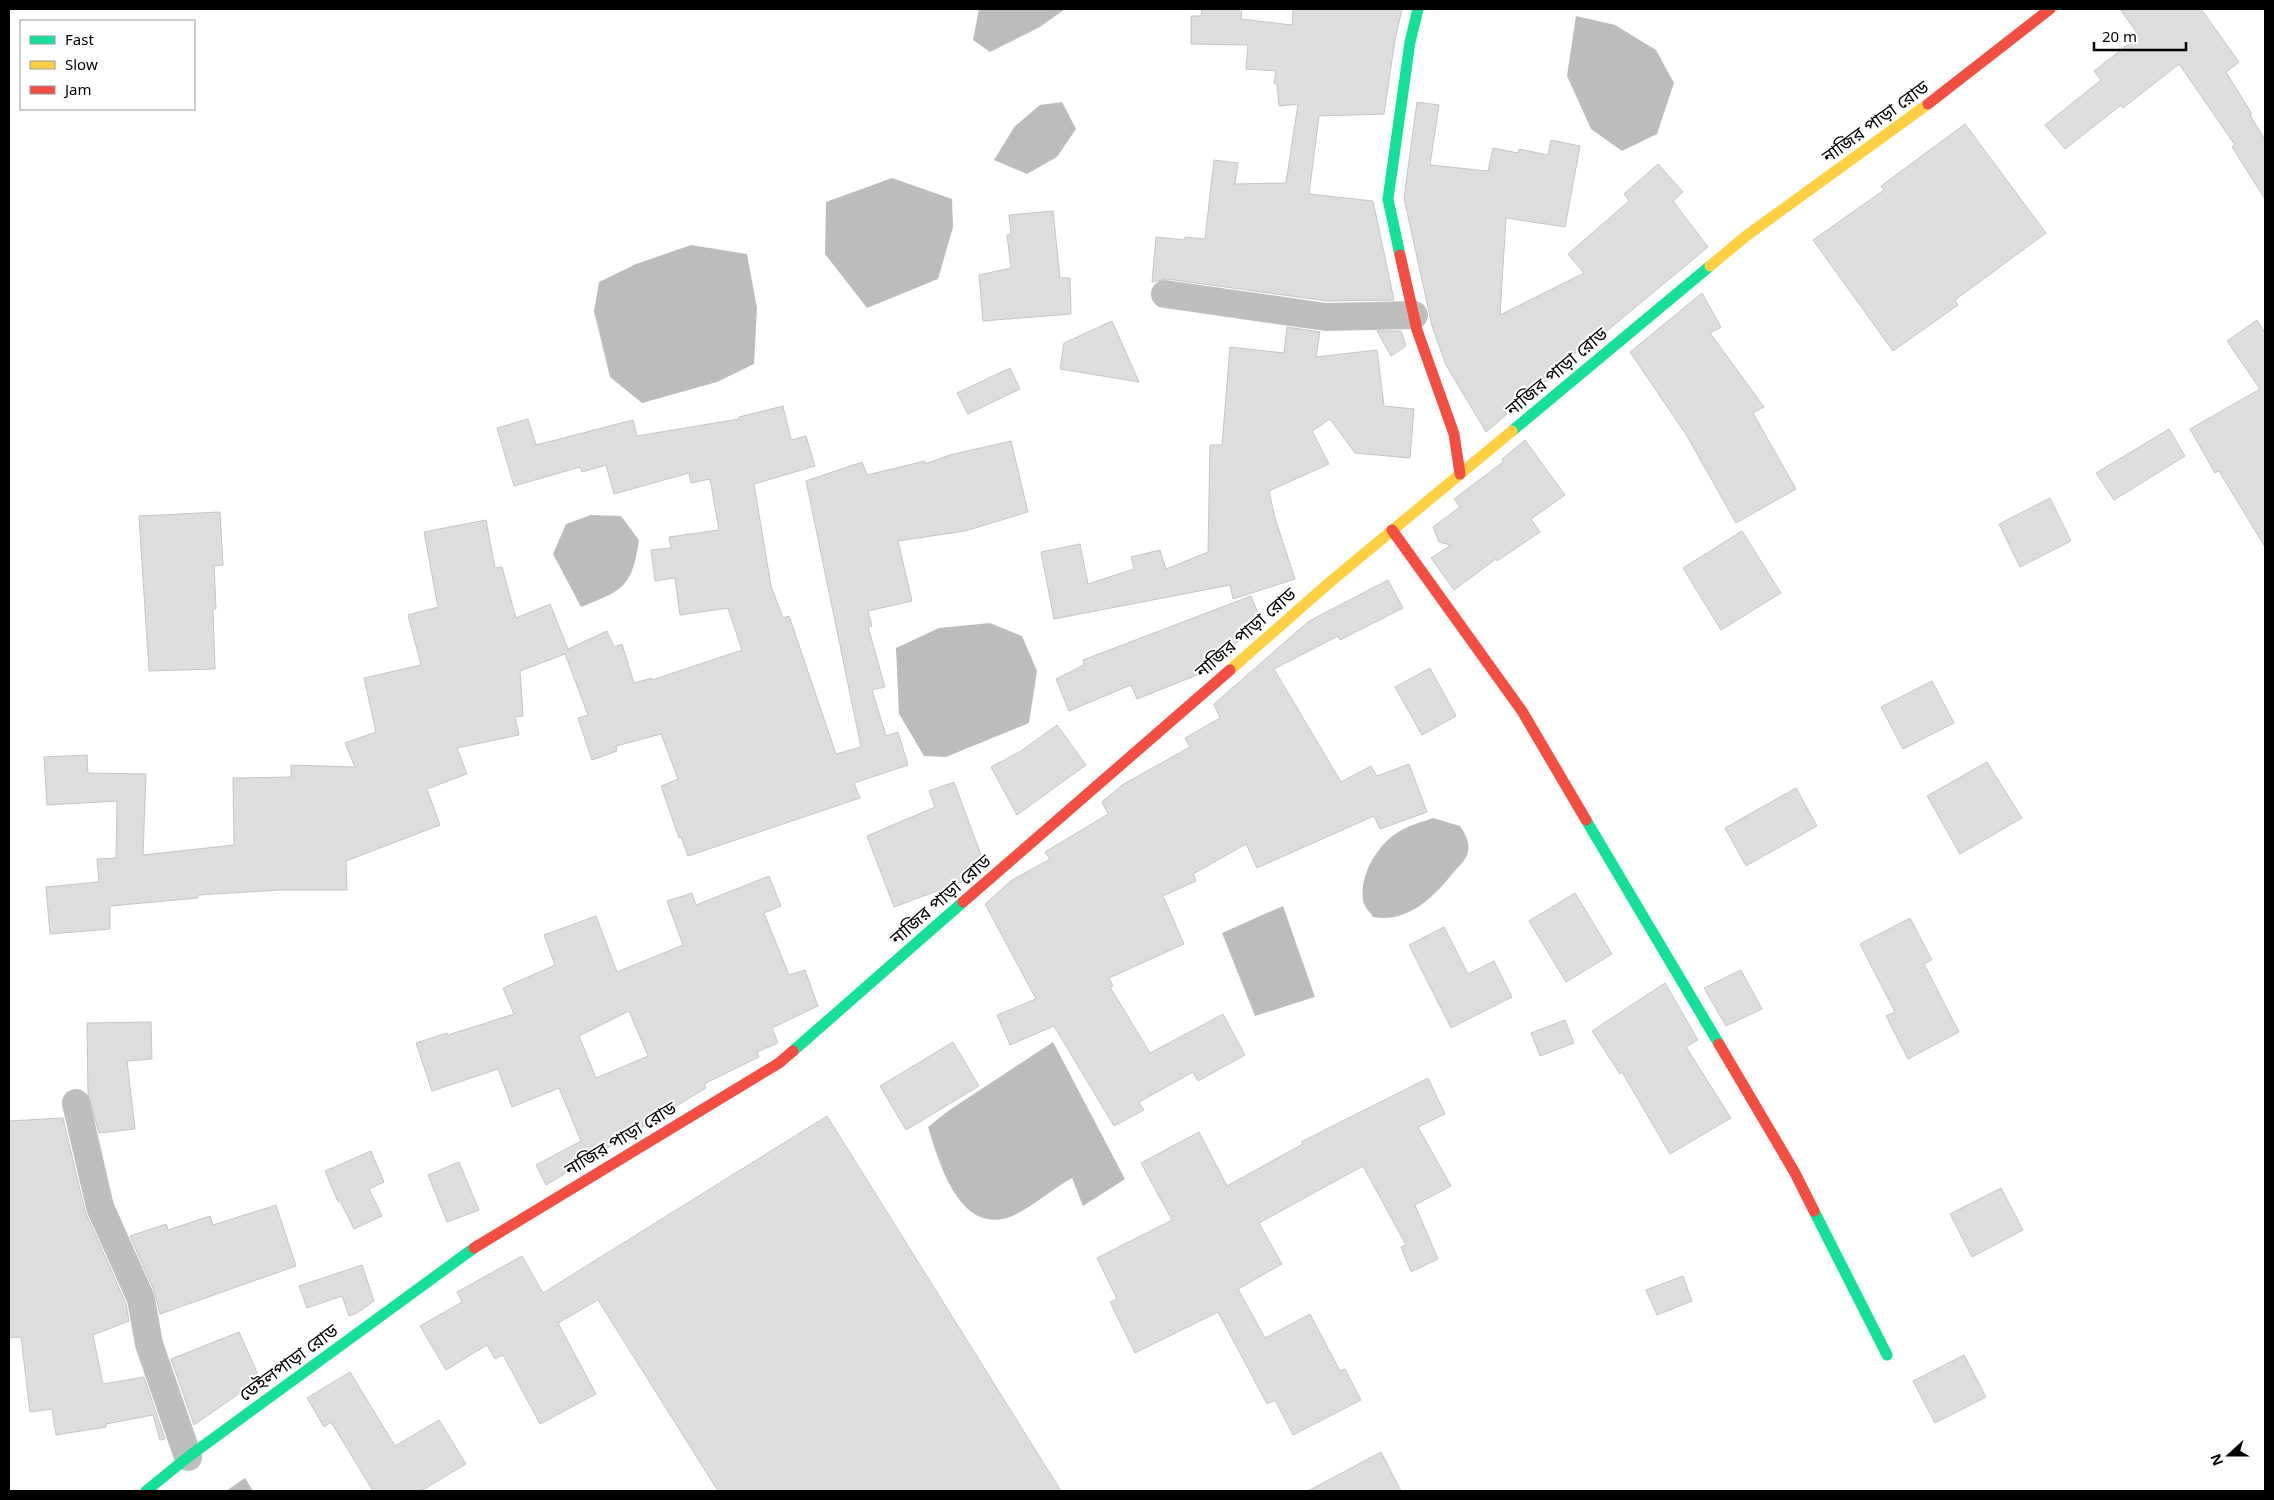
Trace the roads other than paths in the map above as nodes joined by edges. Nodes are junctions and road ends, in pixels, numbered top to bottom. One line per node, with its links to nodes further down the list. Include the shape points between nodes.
1 (1418, 9): 4 (main road, via 1410,42 1388,199)
2 (2050, 9): 5 (main road, নাজির পাড়া রোড, via 1960,81 1746,236)
3 (1165, 294): 4 (street, via 1326,317)
4 (1414, 315): 5 (main road, via 1454,434)
5 (1460, 474): 6 (main road, নাজির পাড়া রোড)
6 (1392, 530): 8 (main road, নাজির পাড়া রোড, via 779,1063 502,1229); 9 (main road, via 1522,711 1795,1173)
7 (76, 1103): 10 (street, via 100,1208 141,1299 149,1344)
8 (452, 1263): 10 (main road, ডেইলপাড়া রোড)
9 (1887, 1355)
10 (188, 1458): 11 (main road, ডেইলপাড়া রোড)
11 (146, 1491)

